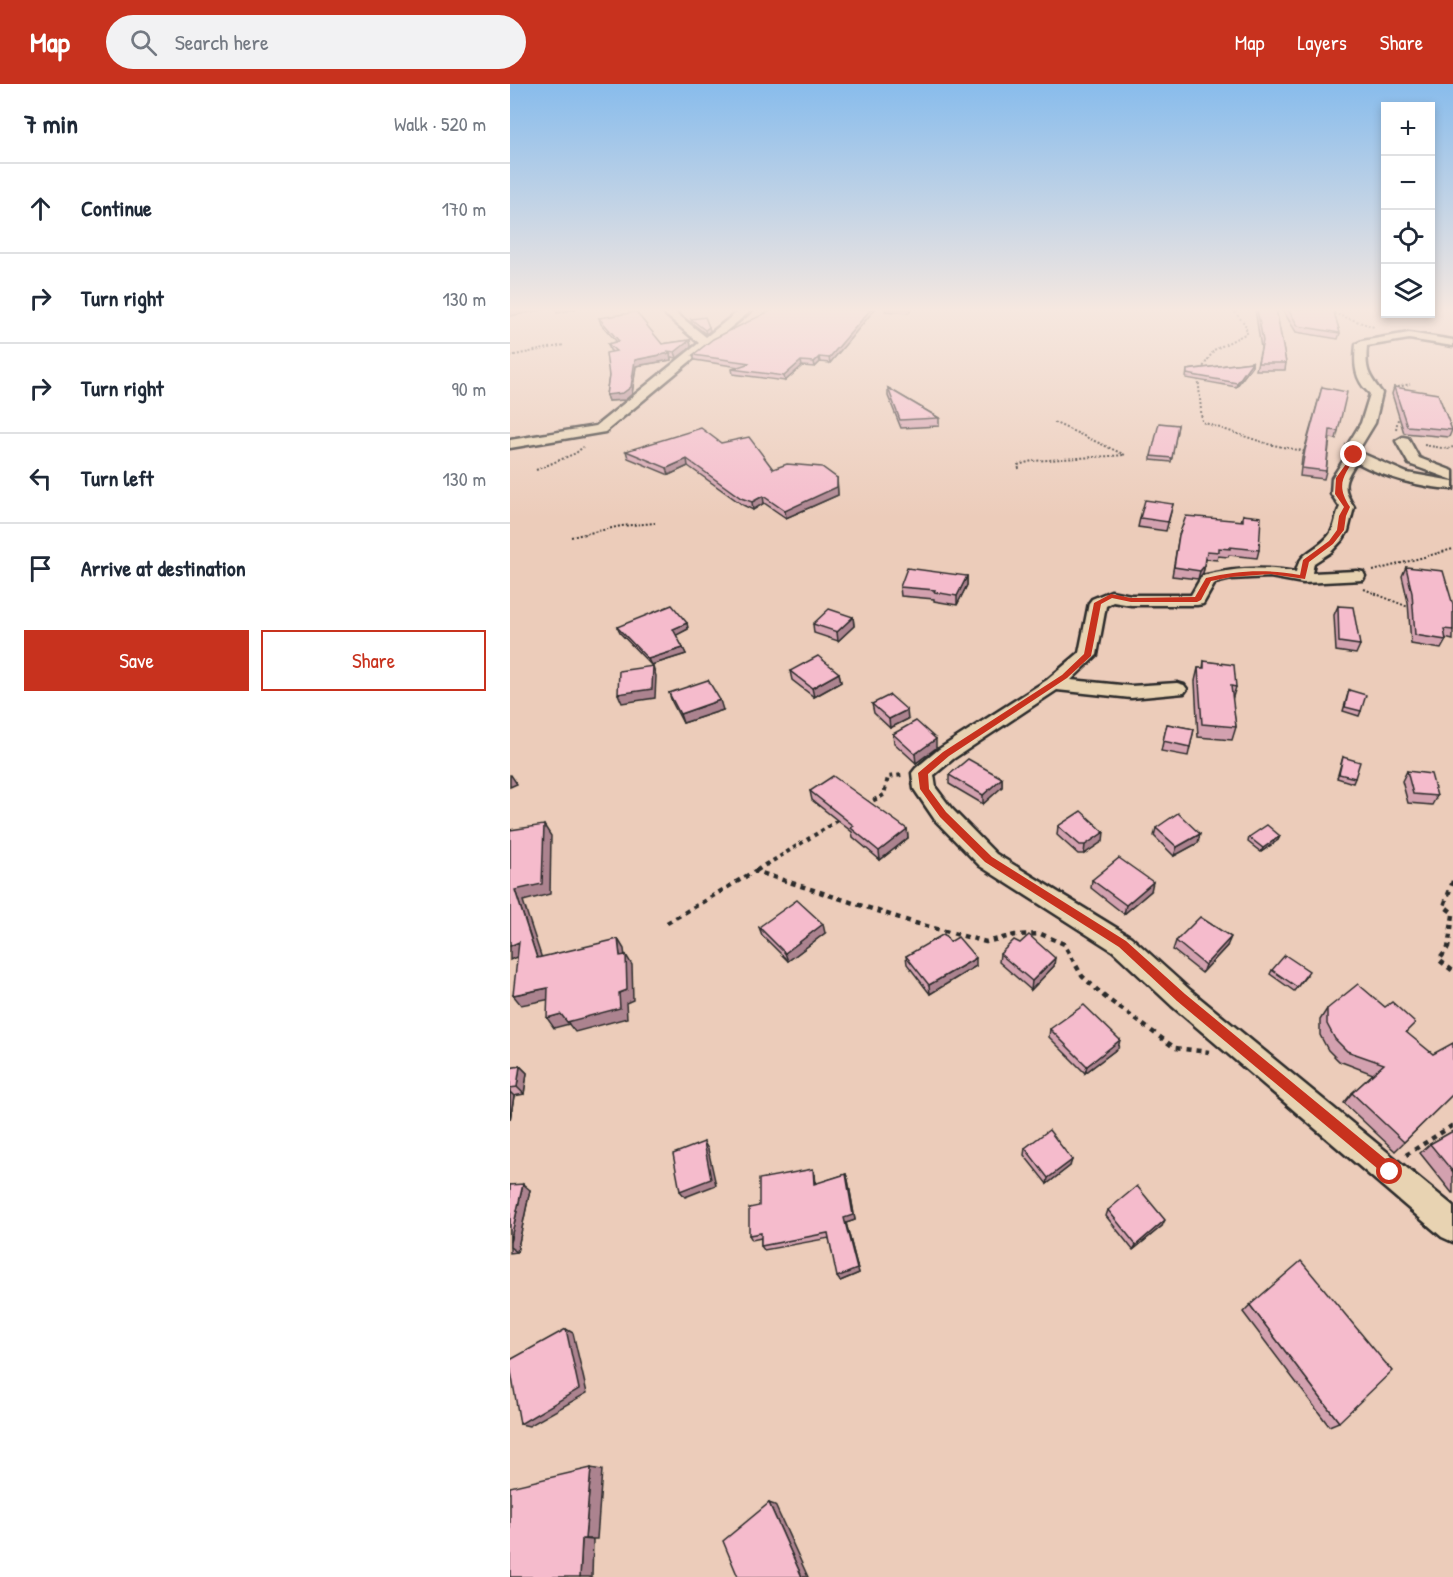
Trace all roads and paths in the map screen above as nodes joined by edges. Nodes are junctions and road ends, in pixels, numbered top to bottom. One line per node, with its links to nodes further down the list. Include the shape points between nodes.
1 (661, 379): 5 (street)
2 (1198, 379): 10 (path, via 1202,422 1268,444)
3 (1363, 379): 11 (street, via 1376,393 1368,423 1354,446)
4 (1053, 422): 12 (path, via 1125,455 1021,462)
5 (600, 429): 7 (street); 13 (path, via 576,453)
6 (1403, 441): 14 (street, via 1414,461)
7 (510, 444)
8 (1453, 447): 9 (path)
9 (1448, 449)
10 (1315, 454)
11 (1354, 455): 15 (street, via 1378,468 1435,484); 20 (street, via 1339,478 1338,494 1347,507 1340,530 1306,561)
12 (1019, 469)
13 (536, 470)
14 (1453, 476)
15 (1453, 485)
16 (655, 523): 17 (path)
17 (572, 537)
18 (1453, 549): 19 (path)
19 (1347, 575): 20 (street); 21 (path, via 1368,591)
20 (1303, 578): 22 (street, via 1270,572 1231,574 1208,580 1197,600 1131,600 1111,596 1098,603 1088,655)
21 (1423, 614)
22 (1054, 684): 23 (street, via 1131,692); 24 (street)
23 (1177, 689)
24 (923, 773): 25 (path, via 888,777 884,795); 35 (street, via 925,789 943,814 988,860 1122,944)
25 (860, 808)
26 (844, 817): 27 (path)
27 (755, 871): 30 (path); 32 (path, via 986,942 1041,934 1064,944 1082,976 1175,1048)
28 (1453, 881): 29 (path, via 1444,906)
29 (1453, 914): 31 (path, via 1448,948 1439,960)
30 (667, 923)
31 (1453, 970)
32 (1220, 1054)
33 (1453, 1125): 34 (path)
34 (1405, 1156)
35 (1453, 1226)

